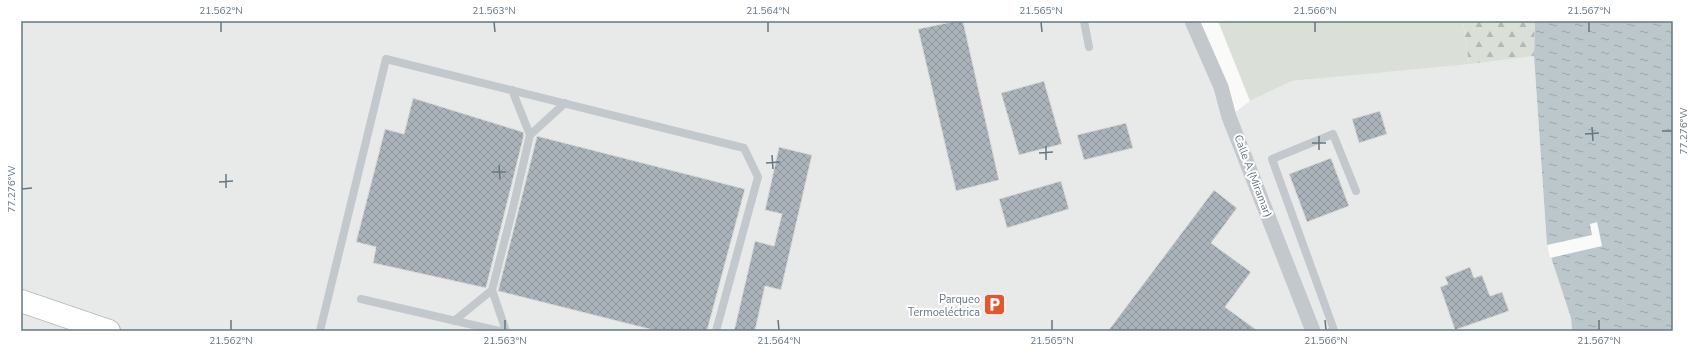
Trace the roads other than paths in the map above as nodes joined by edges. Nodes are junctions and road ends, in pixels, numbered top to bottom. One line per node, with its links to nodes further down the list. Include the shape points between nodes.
1 (1084, 21): 3 (lane)
2 (1192, 21): 17 (street, Calle A (Miramar), via 1221,87 1229,117)
3 (1089, 47)
4 (512, 90): 5 (lane); 6 (lane); 13 (lane, via 386,59)
5 (565, 103): 6 (lane); 16 (lane, via 744,148 758,177)
6 (530, 135): 8 (lane)
7 (1356, 191): 18 (lane, via 1333,134 1272,159 1334,330)
8 (492, 290): 11 (lane); 15 (lane)
9 (361, 299): 11 (lane)
10 (21, 301): 12 (main road)
11 (454, 321): 14 (lane)
12 (109, 331)
13 (320, 331)
14 (499, 331)
15 (506, 331)
16 (716, 331)
17 (1313, 331)
18 (1331, 331)

